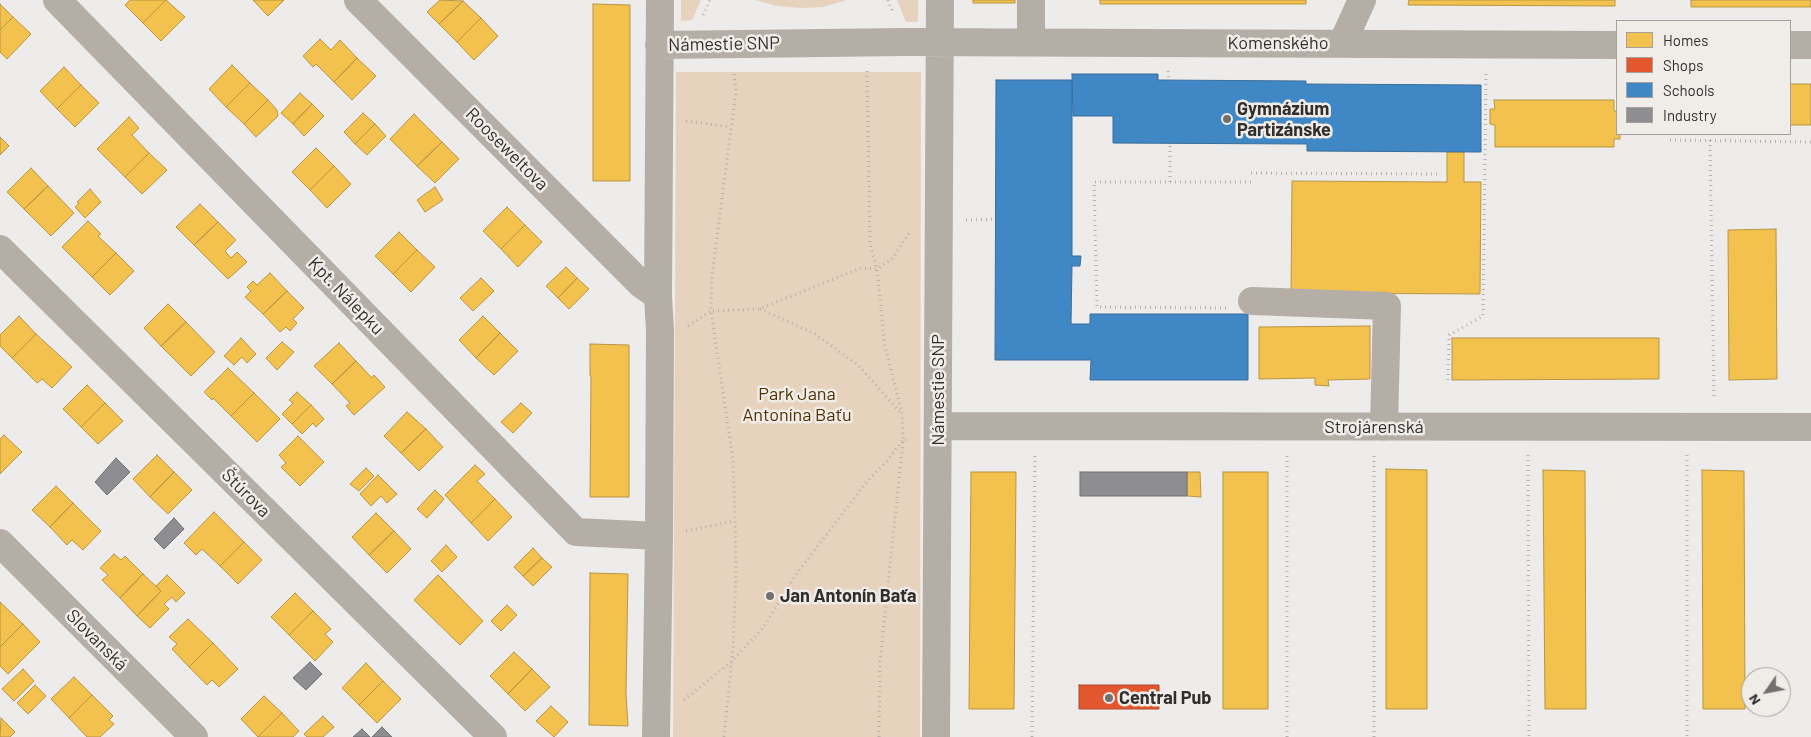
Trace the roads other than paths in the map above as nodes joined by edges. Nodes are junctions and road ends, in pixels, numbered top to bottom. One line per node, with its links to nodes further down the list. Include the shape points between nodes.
1 (57, 0): 20 (street, Kpt. Nálepku, via 576,532)
2 (358, 0): 15 (street, Rooseweltova, via 641,284)
3 (660, 0): 10 (street, Námestie SNP)
4 (940, 0): 8 (street, Námestie SNP)
5 (1043, 0): 7 (street)
6 (1362, 0): 9 (street)
7 (1031, 22): 8 (street, Komenského); 9 (street, Komenského)
8 (940, 42): 10 (street, Námestie SNP); 19 (street, Námestie SNP)
9 (1342, 44): 11 (street, Komenského)
10 (659, 45): 15 (street, Námestie SNP)
11 (1616, 45)
12 (1791, 45): 13 (street)
13 (1811, 45)
14 (0, 248): 23 (street, Štúrova)
15 (658, 296): 20 (street, Námestie SNP)
16 (1242, 304): 17 (street, via 1387,306)
17 (1379, 427): 18 (street, Strojárenská); 19 (street, Strojárenská, via 1035,427)
18 (1811, 427)
19 (938, 434): 25 (street, Námestie SNP)
20 (659, 536): 24 (street, Námestie SNP)
21 (0, 543): 22 (street, Slovanská)
22 (194, 737)
23 (492, 737)
24 (656, 737)
25 (936, 737)

